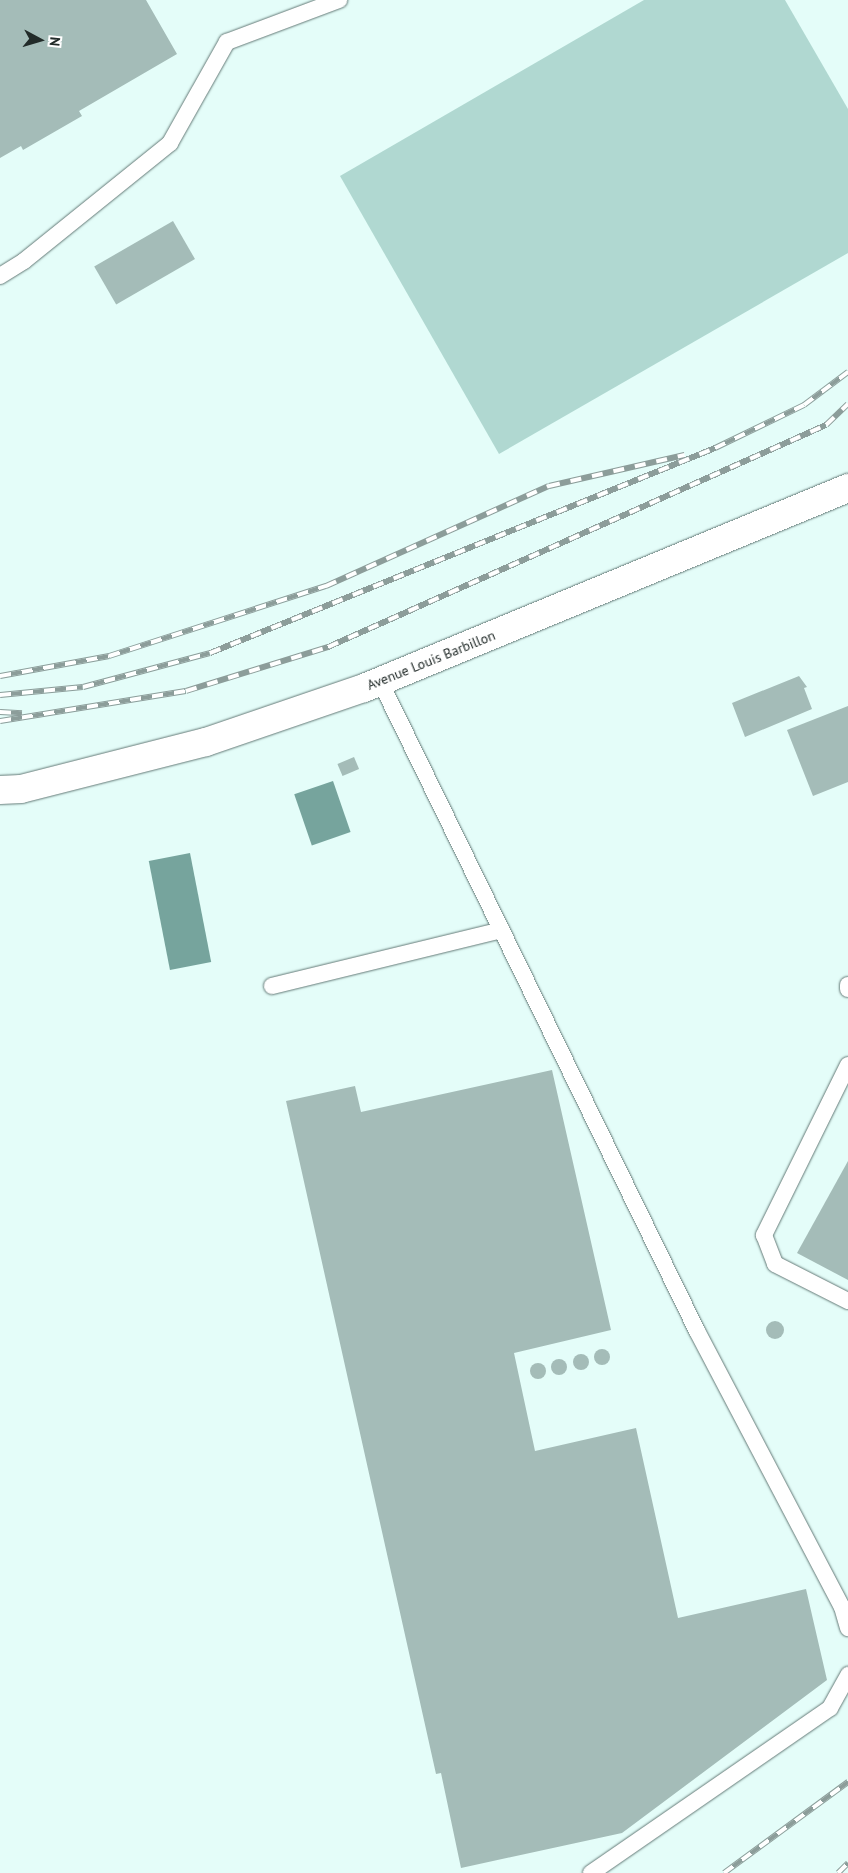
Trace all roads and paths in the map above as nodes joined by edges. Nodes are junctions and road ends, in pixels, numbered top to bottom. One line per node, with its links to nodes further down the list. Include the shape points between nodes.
1 (339, 0): 2 (lane, via 227,42 170,143 24,261)
2 (0, 276)
3 (848, 488): 4 (street, Avenue Louis Barbillon)
4 (380, 681): 5 (street, Avenue Louis Barbillon, via 206,742 21,789); 6 (lane)
5 (0, 790)
6 (501, 930): 8 (lane); 12 (lane, via 697,1331 842,1607)
7 (848, 985): 9 (lane)
8 (272, 986)
9 (848, 989)
10 (848, 1065): 11 (lane, via 764,1235 775,1264)
11 (848, 1301)
12 (848, 1628)
13 (848, 1675): 14 (lane, via 830,1708)
14 (591, 1873)

